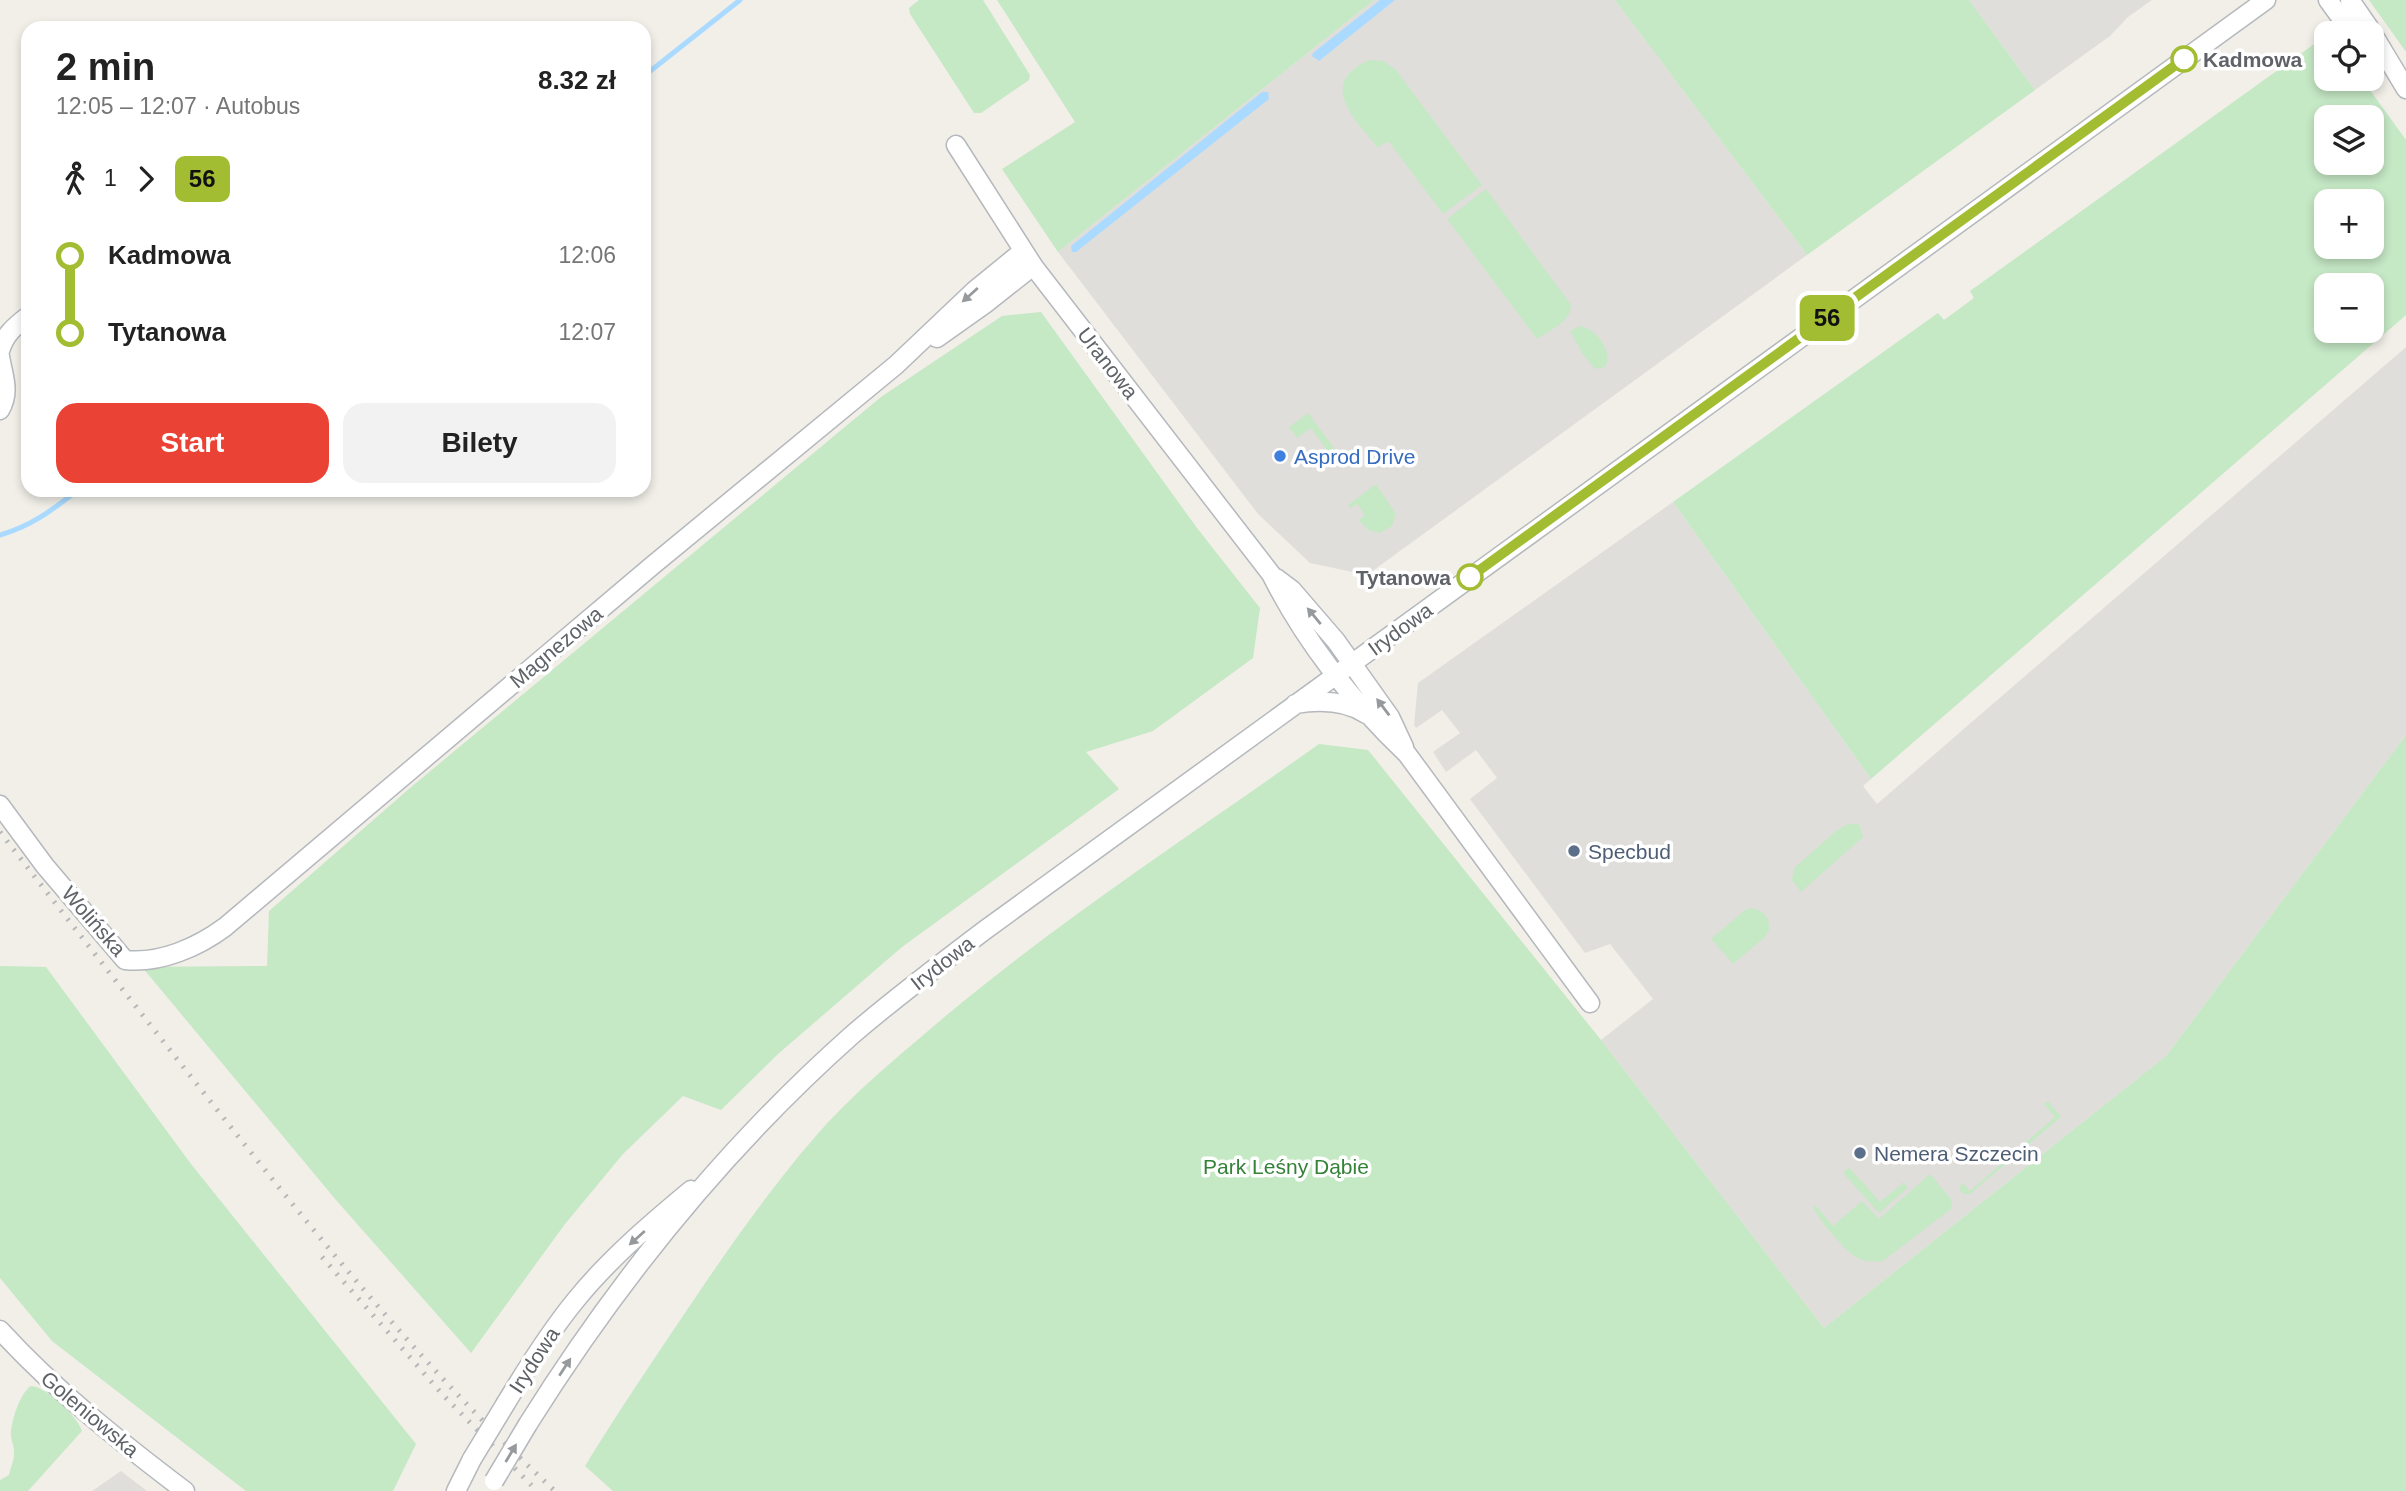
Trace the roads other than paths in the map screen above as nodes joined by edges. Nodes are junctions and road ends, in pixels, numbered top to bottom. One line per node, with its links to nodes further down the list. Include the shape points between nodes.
1 (2266, 0): 15 (street, Irydowa)
2 (2312, 0): 5 (street)
3 (2328, 0): 5 (street)
4 (2350, 0): 8 (street)
5 (2340, 16): 6 (street)
6 (2344, 21)
7 (2384, 69): 8 (street)
8 (2406, 92)
9 (956, 145): 10 (street, Uranowa)
10 (1028, 258): 14 (street, Uranowa); 21 (street, Magnezowa, via 985,304 896,365)
11 (21, 321): 12 (street, via 11,328)
12 (0, 353): 13 (street, via 8,389)
13 (0, 410)
14 (1271, 574): 15 (street, Uranowa, one-way to 14, via 1292,590); 16 (street, Uranowa, via 1285,602)
15 (1351, 664): 16 (street, Irydowa); 19 (street, one-way to 15, via 1390,717)
16 (1336, 674): 17 (street, Irydowa); 18 (street)
17 (1295, 704): 18 (street, via 1345,704); 23 (street, Irydowa, via 892,1002 814,1071)
18 (1370, 719): 19 (street)
19 (1407, 754): 22 (street)
20 (0, 805): 21 (street, Wolińska, via 125,960 138,962 172,953)
21 (219, 932)
22 (1590, 1003)
23 (726, 1161): 25 (street, Irydowa, one-way to 23, bridge, via 581,1343); 27 (street, Irydowa, one-way to 27, bridge, via 638,1236 583,1291 506,1403)
24 (0, 1330): 26 (street, Goleniowska, via 81,1410)
25 (492, 1486)
26 (185, 1491)
27 (456, 1491)

